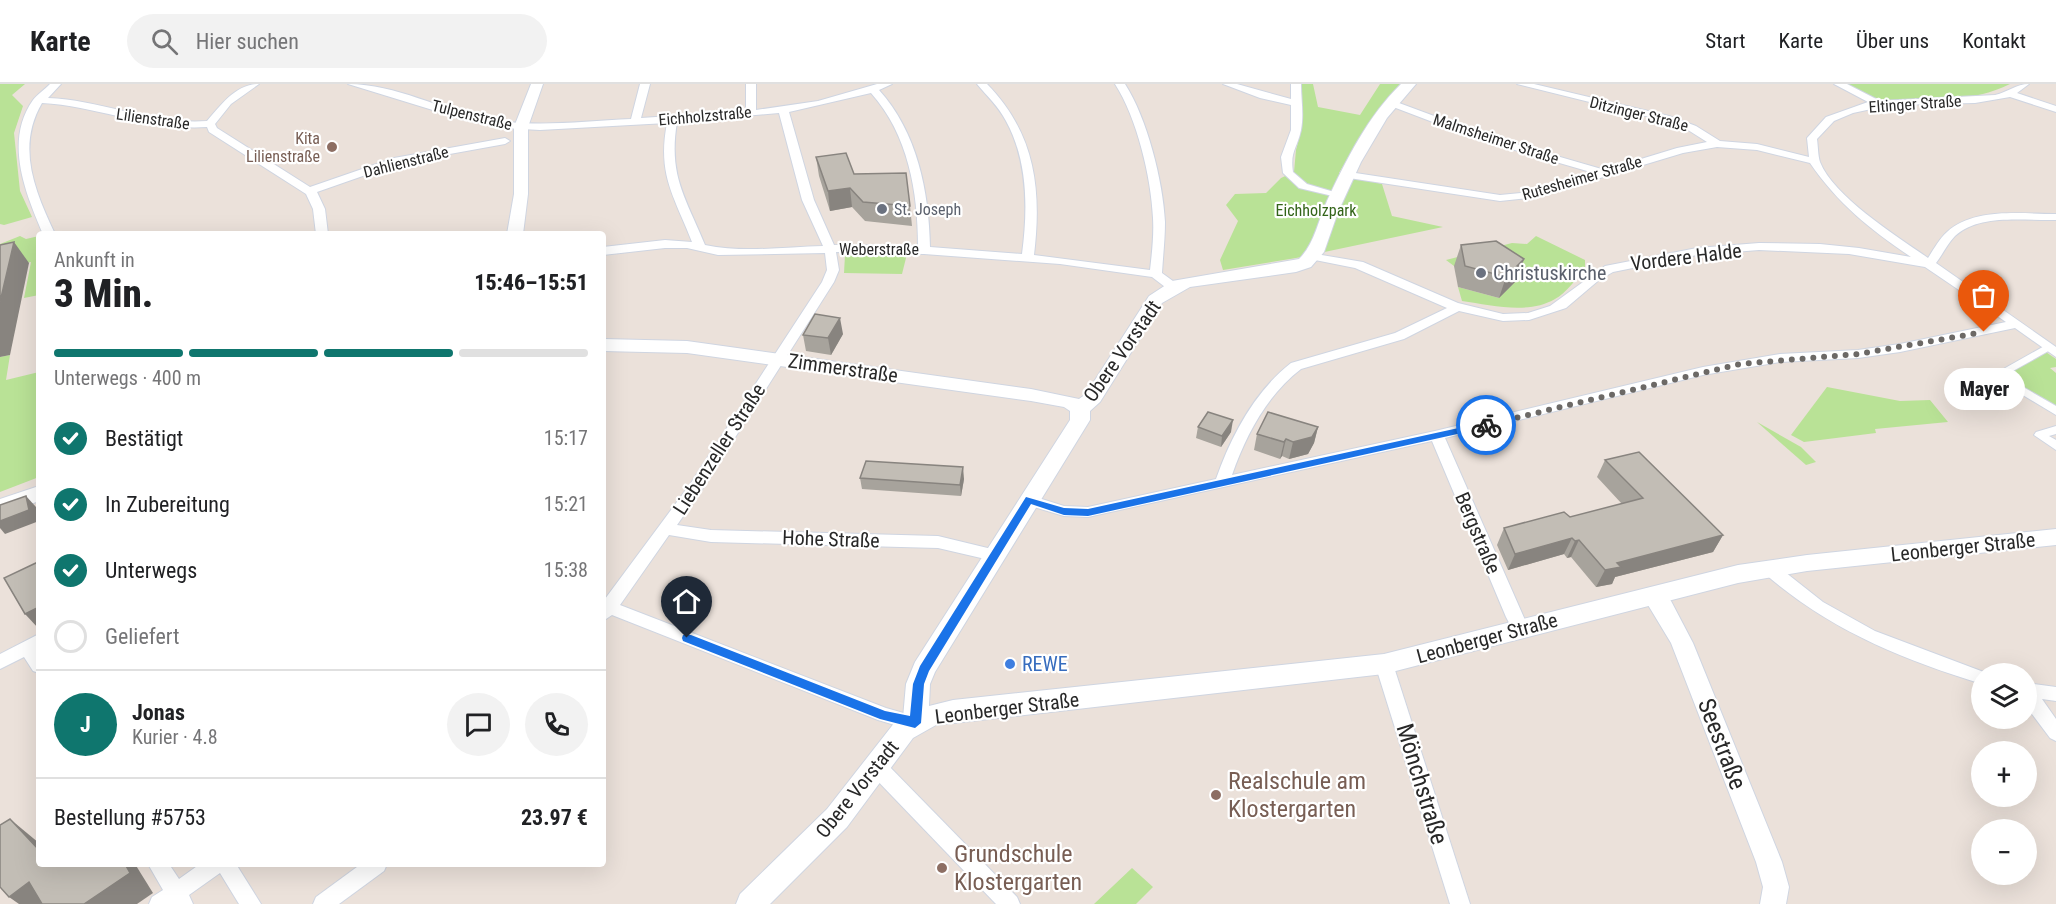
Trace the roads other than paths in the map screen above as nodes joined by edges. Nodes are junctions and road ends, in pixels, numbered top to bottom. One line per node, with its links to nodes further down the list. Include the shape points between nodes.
1 (56, 84): 19 (street)
2 (254, 84): 28 (street, via 228,102)
3 (353, 84): 29 (street, Tulpenstraße, via 493,123)
4 (537, 84): 29 (street)
5 (645, 84): 27 (street)
6 (751, 84): 25 (street)
7 (886, 84): 17 (street, Eichholzstraße)
8 (982, 84): 46 (street, via 1008,114 1027,161 1033,227)
9 (1120, 84): 48 (street, via 1127,92 1143,141 1159,217)
10 (1228, 84): 21 (street)
11 (1296, 84): 21 (street)
12 (1409, 84): 20 (main road)
13 (1522, 84): 31 (street, Ditzinger Straße, via 1665,118 1692,128)
14 (1839, 84): 22 (street)
15 (2025, 84): 18 (street, Eltinger Straße)
16 (858, 88): 17 (street, Eichholzstraße); 23 (street, Eichholzstraße)
17 (873, 89): 43 (street, via 903,135 917,174)
18 (2010, 94): 22 (street, Eltinger Straße, via 1976,101); 24 (street)
19 (38, 100): 28 (street, Lilienstraße, via 75,103 161,122); 38 (street, via 23,134 26,177)
20 (1391, 103): 33 (street, Malmsheimer Straße, via 1494,141); 34 (main road)
21 (1298, 104): 36 (street, via 1296,130 1286,157 1288,173 1303,186)
22 (1879, 104): 32 (street, Eltinger Straße, via 1843,114 1818,129)
23 (783, 108): 25 (street, Eichholzstraße); 42 (street, Liebenzeller Straße, via 808,200)
24 (2056, 109)
25 (751, 112): 26 (street, Eichholzstraße)
26 (673, 119): 27 (street, Eichholzstraße); 41 (street, via 667,141 667,167)
27 (635, 121): 29 (street, Eichholzstraße)
28 (210, 124): 35 (street, Lilienstraße, via 213,130)
29 (521, 127): 40 (street, via 521,194)
30 (505, 141): 35 (street, Dahlienstraße, via 398,160)
31 (1717, 144): 32 (street, Rutesheimer Straße, via 1757,147); 33 (street, Rutesheimer Straße)
32 (1814, 161): 47 (street, via 1829,186 1852,208)
33 (1602, 172): 34 (street, Rutesheimer Straße, via 1533,195 1500,198)
34 (1349, 175): 36 (main road)
35 (309, 191): 39 (street, via 319,209)
36 (1337, 196): 45 (main road)
37 (2056, 217): 47 (street, via 1989,220 1962,227 1946,239)
38 (48, 231)
39 (322, 231)
40 (515, 231)
41 (700, 246): 42 (street, Weberstraße, via 718,251); 44 (street, Weberstraße, via 665,244)
42 (830, 249): 43 (street, Weberstraße); 54 (street, Liebenzeller Straße, via 833,270 828,282)
43 (924, 250): 46 (street, Weberstraße)
44 (606, 251)
45 (1314, 256): 49 (main road, Obere Vorstadt, via 1296,267 1196,280); 50 (street, Vordere Halde, via 1359,265)
46 (1028, 257): 48 (street, Weberstraße)
47 (1930, 264): 50 (street, Vordere Halde, via 1817,248 1718,251 1608,268 1597,273 1566,303 1540,314 1503,316); 51 (street)
48 (1156, 274): 49 (street)
49 (1173, 287): 55 (main road, Obere Vorstadt, via 1155,300 1093,398)
50 (1457, 308): 60 (street, via 1397,337 1288,370 1264,400)
51 (2016, 324): 53 (street); 58 (street, via 1900,348 1740,364)
52 (606, 345): 54 (main road, Zimmerstraße, via 687,347)
53 (2052, 350): 56 (street, via 1996,376)
54 (779, 359): 55 (main road, Zimmerstraße, via 1031,394 1070,402); 64 (street, Liebenzeller Straße)
55 (1080, 409): 62 (main road, Obere Vorstadt, via 1080,420)
56 (2056, 411)
57 (2056, 430): 59 (street, via 2040,435)
58 (1435, 436): 60 (street); 71 (street, Bergstraße, via 1442,444)
59 (2056, 446)
60 (1222, 482): 62 (street, via 1088,512 1064,512)
61 (36, 494): 63 (main road)
62 (1029, 500): 66 (main road, Obere Vorstadt)
63 (0, 507)
64 (667, 529): 66 (street, Hohe Straße, via 711,536 938,542); 69 (street, Liebenzeller Straße)
65 (2056, 537): 67 (main road, Leonberger Straße)
66 (994, 555): 79 (main road, Obere Vorstadt, via 924,669 918,684)
67 (1770, 568): 68 (main road, Leonberger Straße); 75 (street, via 1809,601 1874,640)
68 (1653, 595): 71 (main road, Leonberger Straße); 87 (street, Seestraße, via 1682,643 1768,862)
69 (606, 608)
70 (606, 609): 79 (street, via 884,715)
71 (1521, 628): 74 (main road, Leonberger Straße)
72 (33, 644): 73 (street)
73 (0, 662)
74 (1384, 664): 79 (main road, Leonberger Straße, via 953,711); 92 (street, Mönchstraße)
75 (1971, 673)
76 (2037, 692): 77 (street)
77 (2056, 694)
78 (2037, 706): 80 (street)
79 (915, 723): 81 (main road, Obere Vorstadt, via 899,736)
80 (2056, 733)
81 (876, 766): 90 (main road, Obere Vorstadt, via 837,818); 91 (street)
82 (159, 867): 86 (street)
83 (213, 867): 86 (street)
84 (227, 867): 88 (street)
85 (372, 867): 89 (street)
86 (172, 900)
87 (1778, 903)
88 (251, 904)
89 (323, 904)
90 (750, 904)
91 (1010, 904)
92 (1460, 904)

